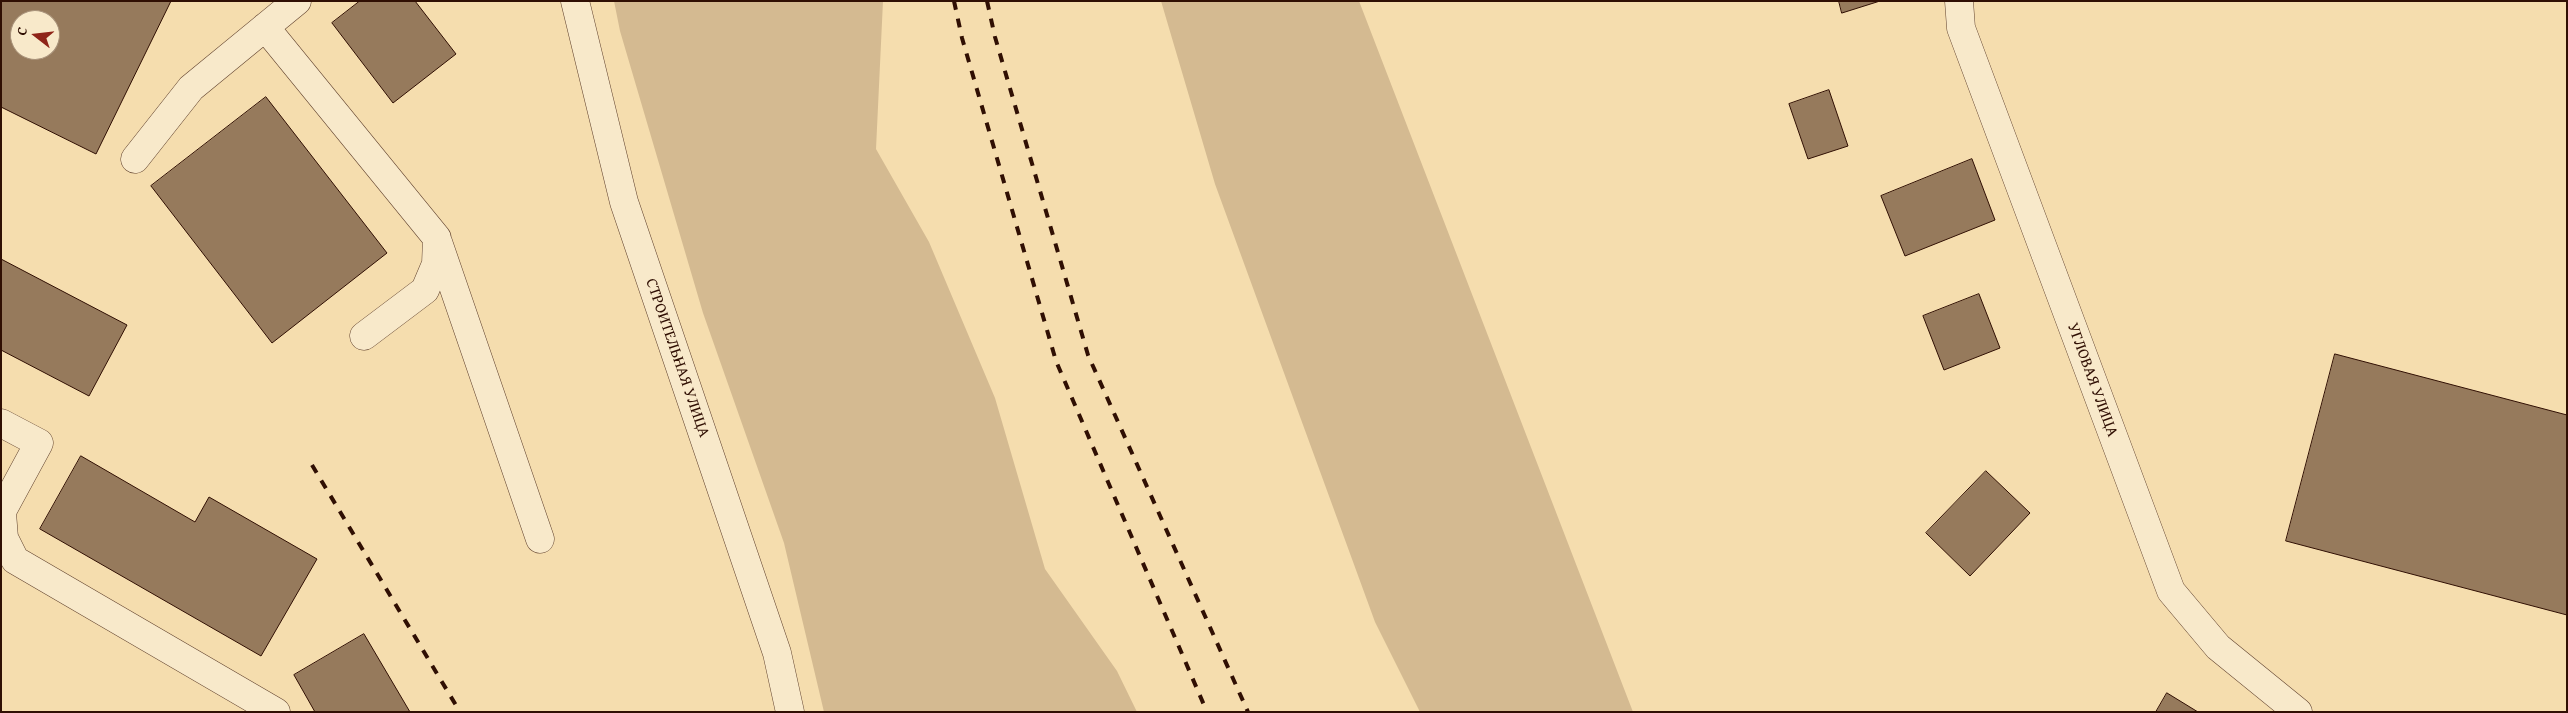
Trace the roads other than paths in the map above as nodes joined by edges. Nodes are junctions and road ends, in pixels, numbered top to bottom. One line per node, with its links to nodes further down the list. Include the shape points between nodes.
1 (297, 1): 4 (street)
2 (575, 1): 12 (street, СТРОИТЕЛЬНАЯ УЛИЦА, via 624,202 778,653)
3 (1959, 1): 13 (street, УГЛОВАЯ УЛИЦА, via 1961,28 2171,591 2218,647)
4 (265, 27): 5 (street, via 191,88); 6 (street)
5 (135, 159)
6 (437, 238): 7 (street, via 436,264 425,290); 10 (street)
7 (364, 336)
8 (1, 423): 9 (street, via 39,443)
9 (2, 513): 11 (street, via 4,538 15,560)
10 (540, 539)
11 (276, 712)
12 (790, 712)
13 (2298, 712)

